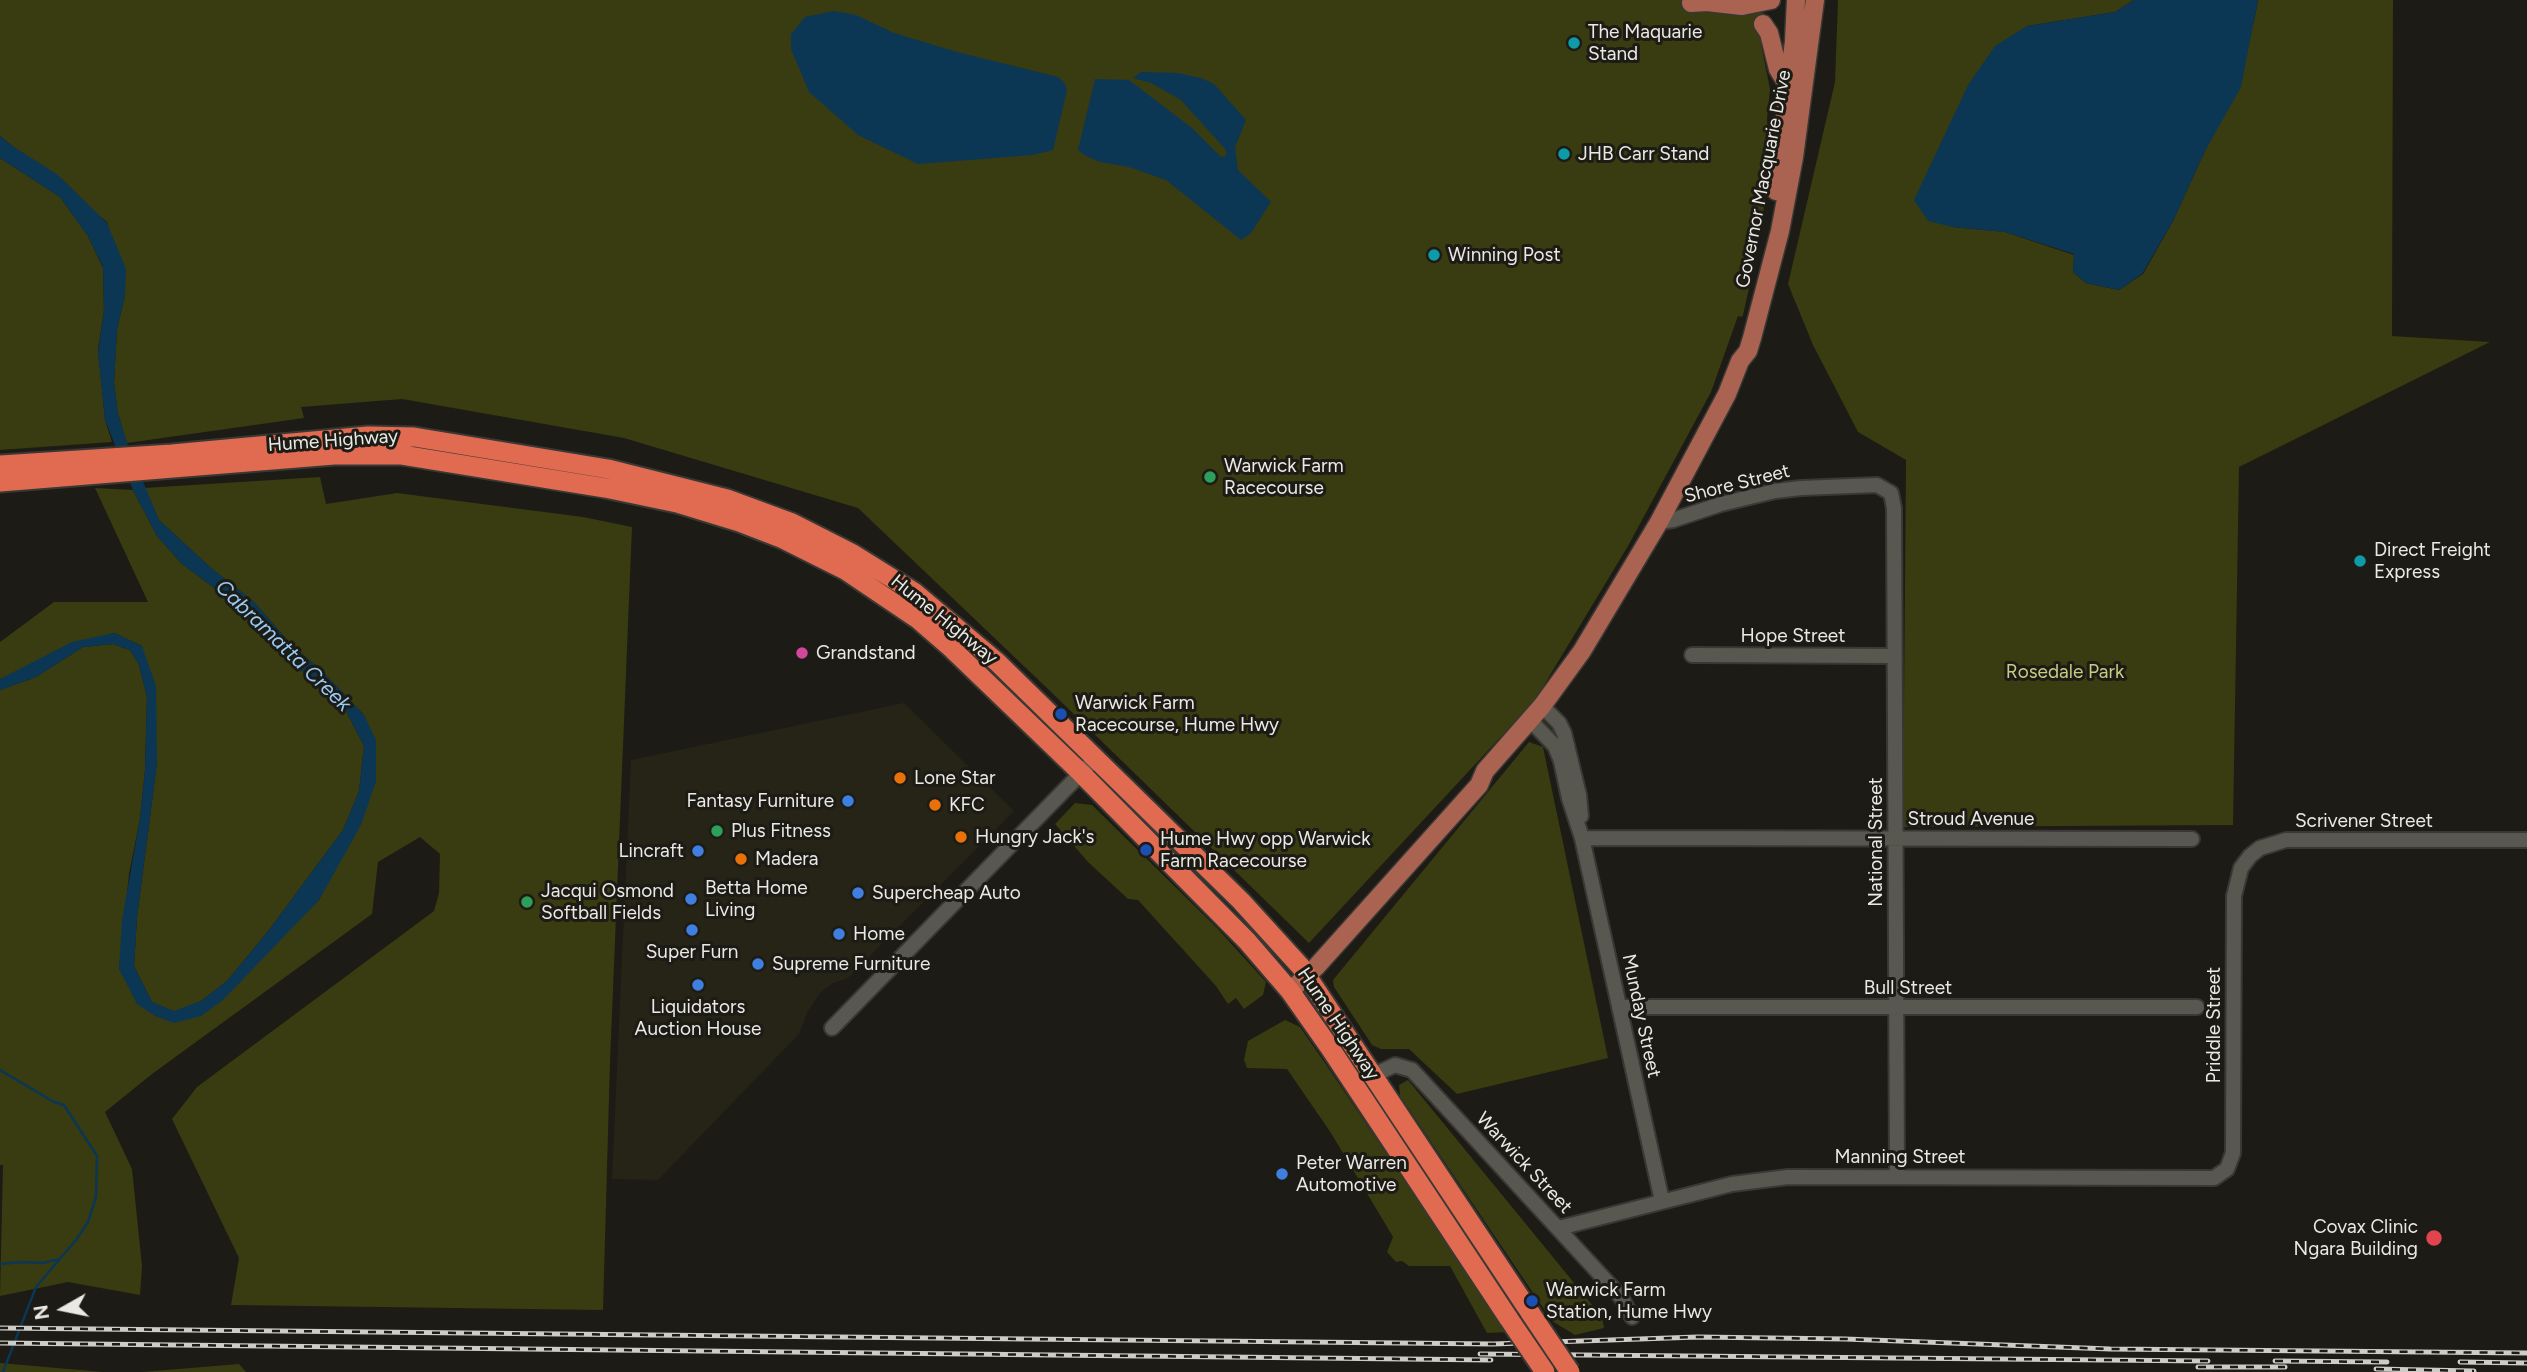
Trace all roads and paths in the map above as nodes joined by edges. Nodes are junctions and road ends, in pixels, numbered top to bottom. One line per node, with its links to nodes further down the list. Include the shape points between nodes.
1 (1772, 0): 4 (main road, via 1742,6)
2 (1796, 0): 6 (main road, Governor Macquarie Drive)
3 (1815, 0): 7 (main road, Governor Macquarie Drive, via 1780,231 1748,351)
4 (1691, 3)
5 (1763, 24): 6 (main road)
6 (1789, 87): 7 (main road, Governor Macquarie Drive, via 1767,253)
7 (1740, 361): 13 (main road, Governor Macquarie Drive)
8 (0, 466): 9 (highway, Hume Highway)
9 (92, 467): 10 (highway, Hume Highway, via 173,460 402,455); 11 (highway, Hume Highway)
10 (606, 479): 17 (highway, Hume Highway, via 669,483 740,503 792,523 890,575 968,636); 18 (highway, Hume Highway, via 739,522 845,570 950,646)
11 (0, 482)
12 (1894, 508): 13 (street, Shore Street, via 1892,493 1877,485 1847,485 1775,491); 15 (street, National Street)
13 (1659, 522): 16 (main road, Governor Macquarie Drive)
14 (1692, 655): 15 (street, Hope Street)
15 (1894, 656): 20 (street, National Street)
16 (1540, 717): 19 (street, Munday Street, via 1559,723 1567,744 1579,795); 24 (main road, Governor Macquarie Drive, via 1485,771 1479,785 1440,831)
17 (1095, 758): 18 (street); 24 (highway, Hume Highway, via 1241,901)
18 (1081, 773): 25 (highway, Hume Highway); 29 (street)
19 (1582, 838): 20 (street, Stroud Avenue); 26 (street, Munday Street)
20 (1895, 838): 21 (street, Stroud Avenue); 28 (street, National Street)
21 (2192, 839)
22 (2527, 840): 23 (street, Scrivener Street, via 2286,840 2250,856 2241,868)
23 (2234, 896): 31 (street, Priddle Street)
24 (1308, 975): 25 (main road, Governor Macquarie Drive); 30 (highway, Hume Highway)
25 (1290, 990): 36 (highway, Hume Highway, bridge)
26 (1619, 1007): 28 (street, Bull Street); 33 (street, Munday Street)
27 (2197, 1007): 28 (street, Bull Street)
28 (1895, 1008): 32 (street, National Street)
29 (832, 1028)
30 (1372, 1076): 34 (street, Warwick Street, via 1395,1065 1412,1070); 37 (highway, Hume Highway, bridge)
31 (2233, 1153): 32 (street, Manning Street, via 2227,1169 2206,1178)
32 (1897, 1176): 33 (street, Manning Street, via 1758,1179)
33 (1662, 1201): 34 (street, Manning Street)
34 (1559, 1228): 35 (street, Warwick Street, via 1621,1297)
35 (1632, 1317)
36 (1545, 1372)
37 (1570, 1372)

